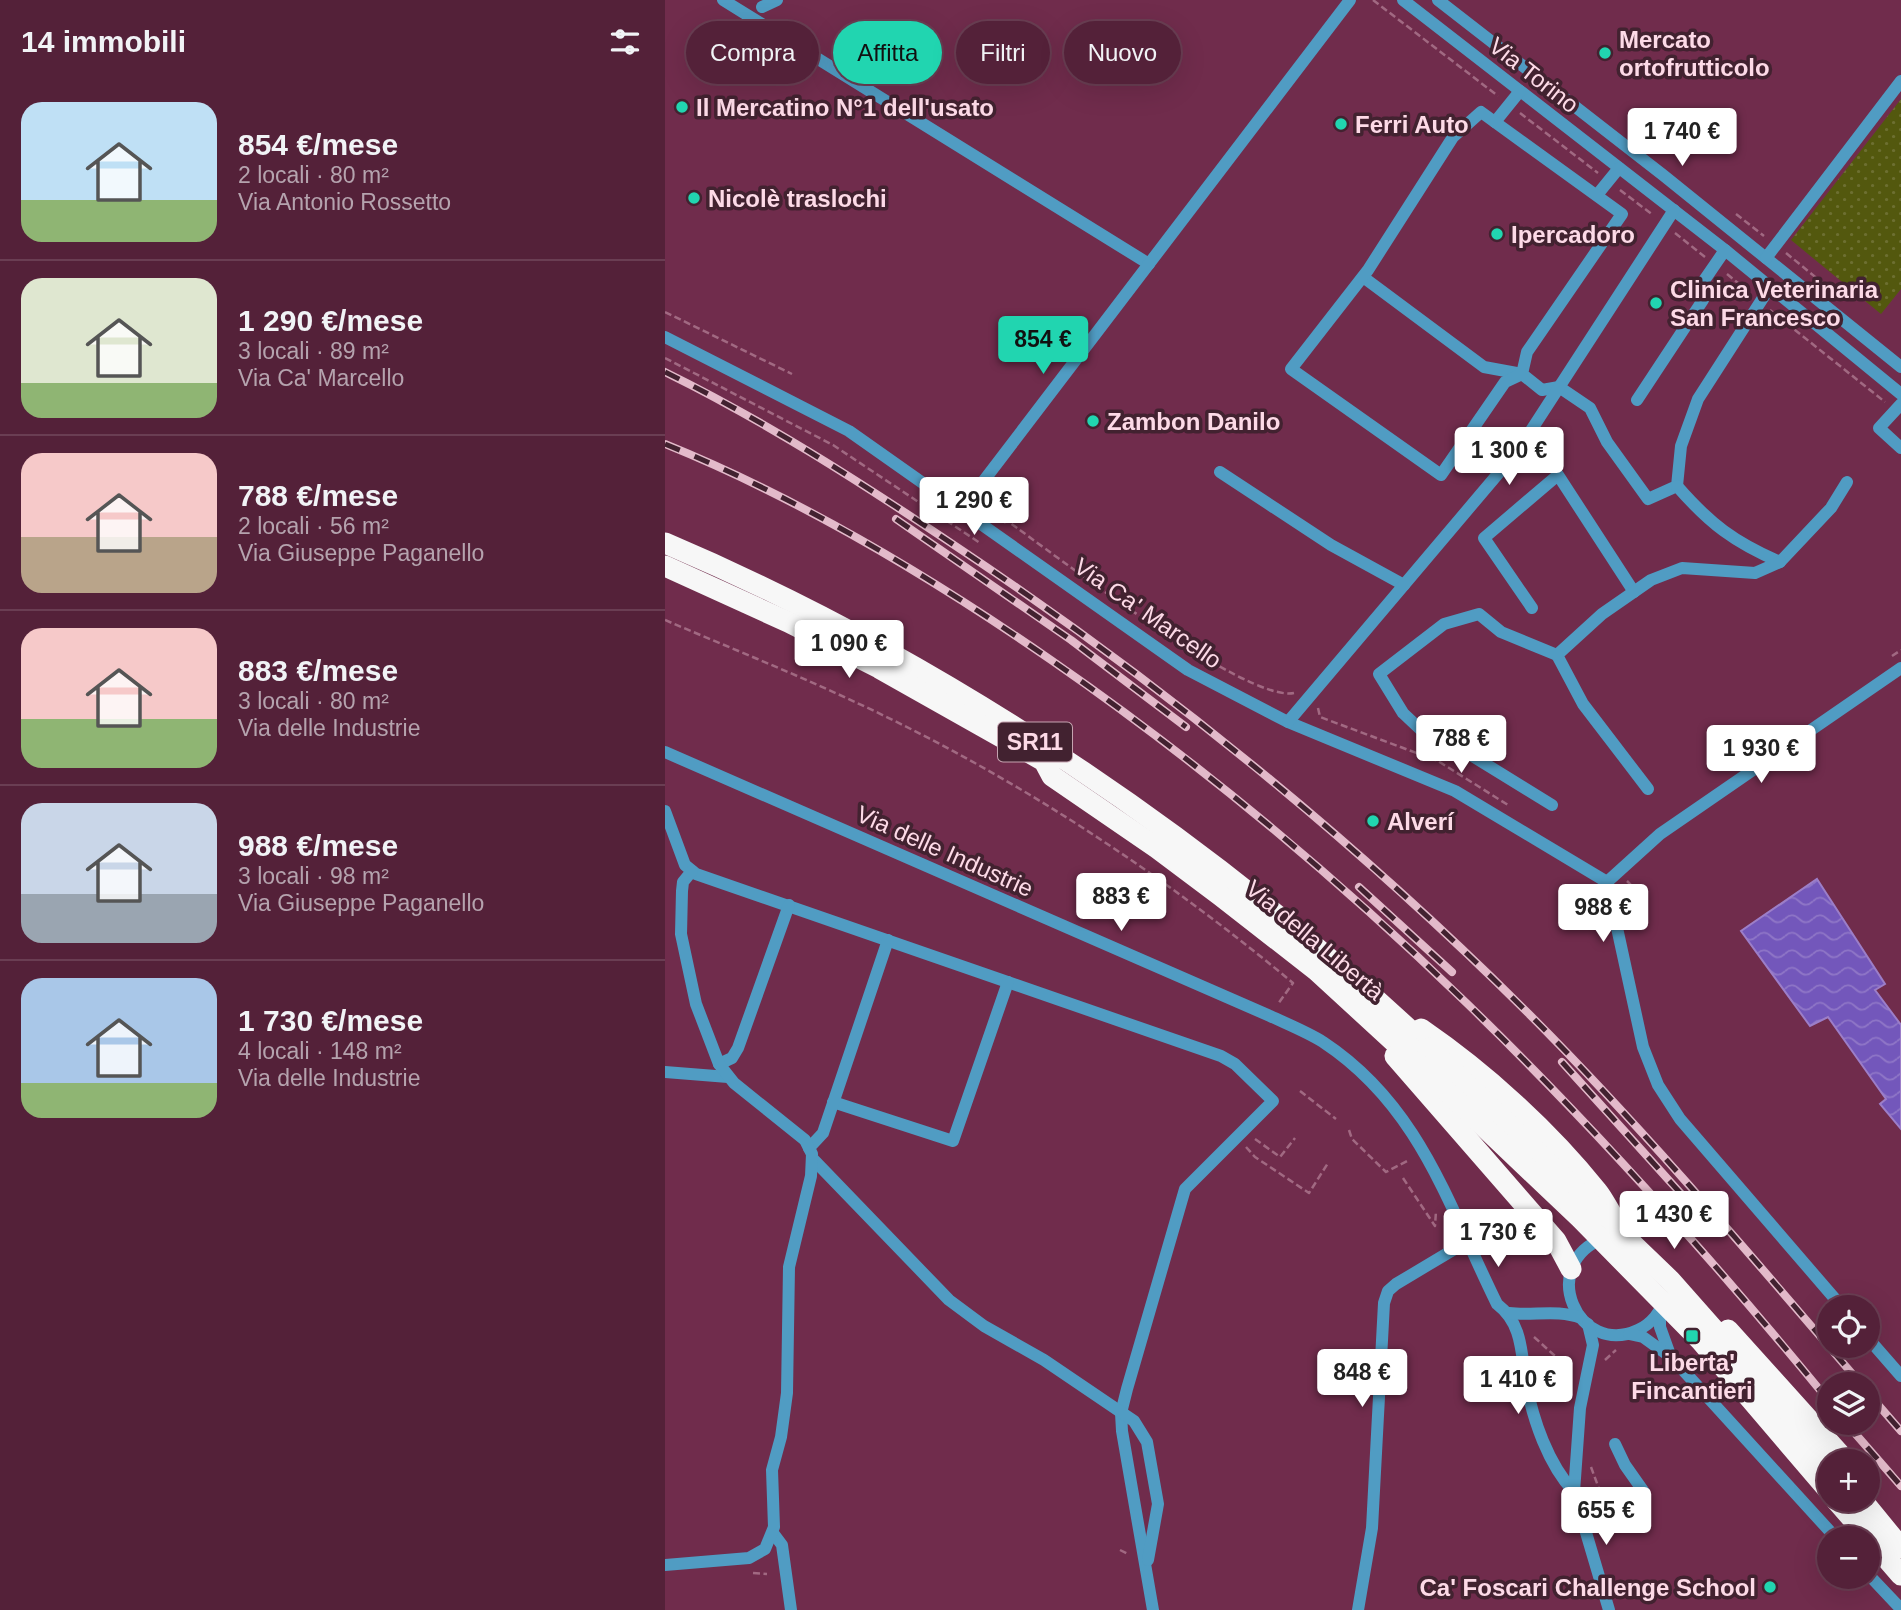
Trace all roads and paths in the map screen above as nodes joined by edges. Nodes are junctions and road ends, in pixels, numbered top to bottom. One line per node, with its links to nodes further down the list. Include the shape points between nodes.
1 (777, 0): 7 (street)
2 (1350, 0): 19 (street)
3 (1373, 0): 10 (path)
4 (1403, 0): 9 (street, Via Torino)
5 (1439, 0): 18 (street, Via Torino)
6 (733, 2): 19 (street)
7 (762, 7)
8 (1901, 81): 18 (street)
9 (1520, 91): 10 (street); 12 (street, Via Torino)
10 (1509, 104): 11 (street); 13 (path)
11 (1495, 122): 14 (street); 21 (street, via 1481,112 1453,137)
12 (1619, 168): 13 (street); 15 (street, Via Torino)
13 (1609, 181): 14 (street); 16 (path)
14 (1597, 195): 29 (street, via 1622,215 1527,352)
15 (1675, 211): 16 (street); 17 (street, Via Torino)
16 (1665, 225): 20 (path); 30 (street)
17 (1725, 250): 20 (street); 22 (street, Via Torino)
18 (1766, 258): 27 (street, Via Torino)
19 (1149, 264): 38 (street)
20 (1715, 264): 23 (path); 32 (street, via 1703,282 1703,300)
21 (1363, 277): 29 (street, via 1484,366); 29 (street, via 1291,369 1441,475 1505,382)
22 (1770, 287): 23 (street); 31 (street, Via Torino)
23 (1760, 302): 33 (path); 37 (street, via 1698,399 1681,446)
24 (665, 312): 28 (path)
25 (665, 337): 38 (street, Via Ca' Marcello, via 849,431)
26 (665, 358): 39 (path, via 833,445 987,547)
27 (1901, 367)
28 (792, 374)
29 (1522, 374): 30 (street, via 1542,390)
30 (1559, 387): 37 (street, via 1590,408 1607,442 1648,499); 44 (street, via 1520,449)
31 (1901, 394)
32 (1637, 400)
33 (1898, 407): 34 (street, via 1879,428)
34 (1901, 447)
35 (1220, 472): 44 (street, via 1331,545)
36 (1847, 482): 41 (street, via 1831,508)
37 (1677, 486): 41 (street, via 1707,520 1749,549)
38 (963, 508): 39 (street, Via Ca' Marcello)
39 (997, 533): 50 (path, via 1006,520 1227,670 1272,692 1299,691); 51 (street, Via Ca' Marcello, via 1188,670)
40 (665, 543): 62 (highway, Via della Libertà / SR11, via 895,653 1034,741 1195,851)
41 (1780, 562): 45 (street, via 1755,573 1682,568)
42 (665, 566): 53 (highway, Via della Libertà / SR11, via 879,668)
43 (665, 576): 53 (street, via 834,652 949,717)
44 (1404, 585): 50 (street)
45 (1634, 592): 46 (street, via 1558,475 1484,538); 48 (street)
46 (1532, 608)
47 (665, 620): 63 (path, via 926,738 1058,811 1146,868 1293,984)
48 (1557, 655): 54 (street, via 1583,704); 55 (street, via 1501,632 1479,614 1444,624 1378,674 1402,713 1421,730 1453,744)
49 (1901, 668): 58 (street, via 1660,834)
50 (1309, 696): 51 (street)
51 (1288, 722): 58 (street, Via Ca' Marcello, via 1455,791)
52 (665, 752): 63 (street, Via delle Industrie)
53 (1044, 761): 62 (highway, Via della Libertà / SR11, via 1052,776 1168,856 1317,971)
54 (1648, 789)
55 (1552, 805)
56 (665, 811): 57 (street, via 685,865)
57 (692, 871): 59 (street); 65 (street, via 683,882 681,934 696,1004)
58 (1607, 882): 85 (street, via 1643,1047 1658,1084 1680,1119)
59 (789, 905): 60 (street); 65 (street, via 738,1048 731,1058)
60 (888, 940): 61 (street); 70 (street)
61 (1008, 982): 70 (street, via 953,1141); 98 (street, via 1221,1056 1273,1101 1185,1189)
62 (1362, 999): 64 (highway, Via della Libertà / SR11); 81 (highway, via 1448,1048 1573,1163); 83 (highway, via 1556,1241)
63 (1270, 1016): 82 (street, Via delle Industrie, via 1321,1041 1385,1095 1426,1152)
64 (1422, 1055): 100 (highway, Via della Libertà / SR11, bridge, via 1670,1280); 102 (highway, Via della Libertà / SR11, bridge, via 1701,1341)
65 (717, 1059): 67 (street); 68 (street)
66 (665, 1072): 67 (street)
67 (688, 1072): 68 (street)
68 (728, 1077): 75 (street, via 798,1133)
69 (1300, 1091): 71 (path)
70 (833, 1102): 75 (street)
71 (1336, 1119)
72 (1349, 1130): 77 (path, via 1352,1139 1386,1172)
73 (1295, 1138): 74 (path, via 1280,1157 1257,1138)
74 (1246, 1147): 76 (path); 78 (path, via 1309,1193)
75 (811, 1153): 98 (street, via 949,1300); 110 (street, via 789,1267 787,1393 772,1470)
76 (1237, 1155)
77 (1409, 1160)
78 (1328, 1163)
79 (1403, 1178): 80 (path, via 1435,1226)
80 (1435, 1204)
81 (1633, 1238): 83 (street, via 1618,1236 1589,1245); 84 (street, via 1656,1253)
82 (1468, 1241): 88 (street, Via delle Industrie, via 1497,1304); 119 (street, via 1396,1284 1384,1303 1372,1528)
83 (1570, 1279): 87 (street, via 1565,1300); 89 (street, via 1570,1299)
84 (1667, 1286): 86 (street); 96 (highway, via 1719,1321); 96 (street, via 1673,1318 1716,1364 1749,1380)
85 (1832, 1295)
86 (1660, 1310): 91 (street, via 1647,1325); 93 (street, via 1663,1341)
87 (1549, 1313): 88 (street); 89 (street, via 1571,1314)
88 (1509, 1314): 103 (street, Via delle Industrie, via 1521,1345 1531,1402 1555,1467)
89 (1585, 1321): 91 (street, via 1598,1331); 94 (street, Via delle Industrie, via 1593,1345)
90 (1528, 1329): 97 (path, via 1555,1356 1566,1378)
91 (1622, 1334): 93 (street, via 1643,1337); 94 (street)
92 (1880, 1352): 95 (street)
93 (1672, 1358): 108 (street)
94 (1591, 1359): 97 (street, Via delle Industrie)
95 (1901, 1376)
96 (1776, 1383): 101 (highway)
97 (1584, 1387): 103 (street, Via delle Industrie, via 1574,1449)
98 (1121, 1413): 113 (street); 113 (street, via 1140,1429 1152,1466 1158,1504)
99 (1615, 1444): 104 (street)
100 (1819, 1449)
101 (1835, 1449)
102 (1817, 1477)
103 (1574, 1492): 120 (street, Via delle Industrie)
104 (1644, 1492)
105 (1880, 1502): 109 (highway)
106 (1854, 1512): 114 (highway)
107 (1857, 1512): 111 (highway)
108 (1825, 1526)
109 (1901, 1526)
110 (773, 1533): 112 (street, via 762,1553 750,1558); 117 (street, via 782,1545)
111 (1901, 1548)
112 (665, 1565)
113 (1147, 1565): 118 (street)
114 (1901, 1575)
115 (1880, 1587): 116 (street)
116 (1901, 1609)
117 (791, 1610)
118 (1153, 1610)
119 (1358, 1610)
120 (1609, 1610)

